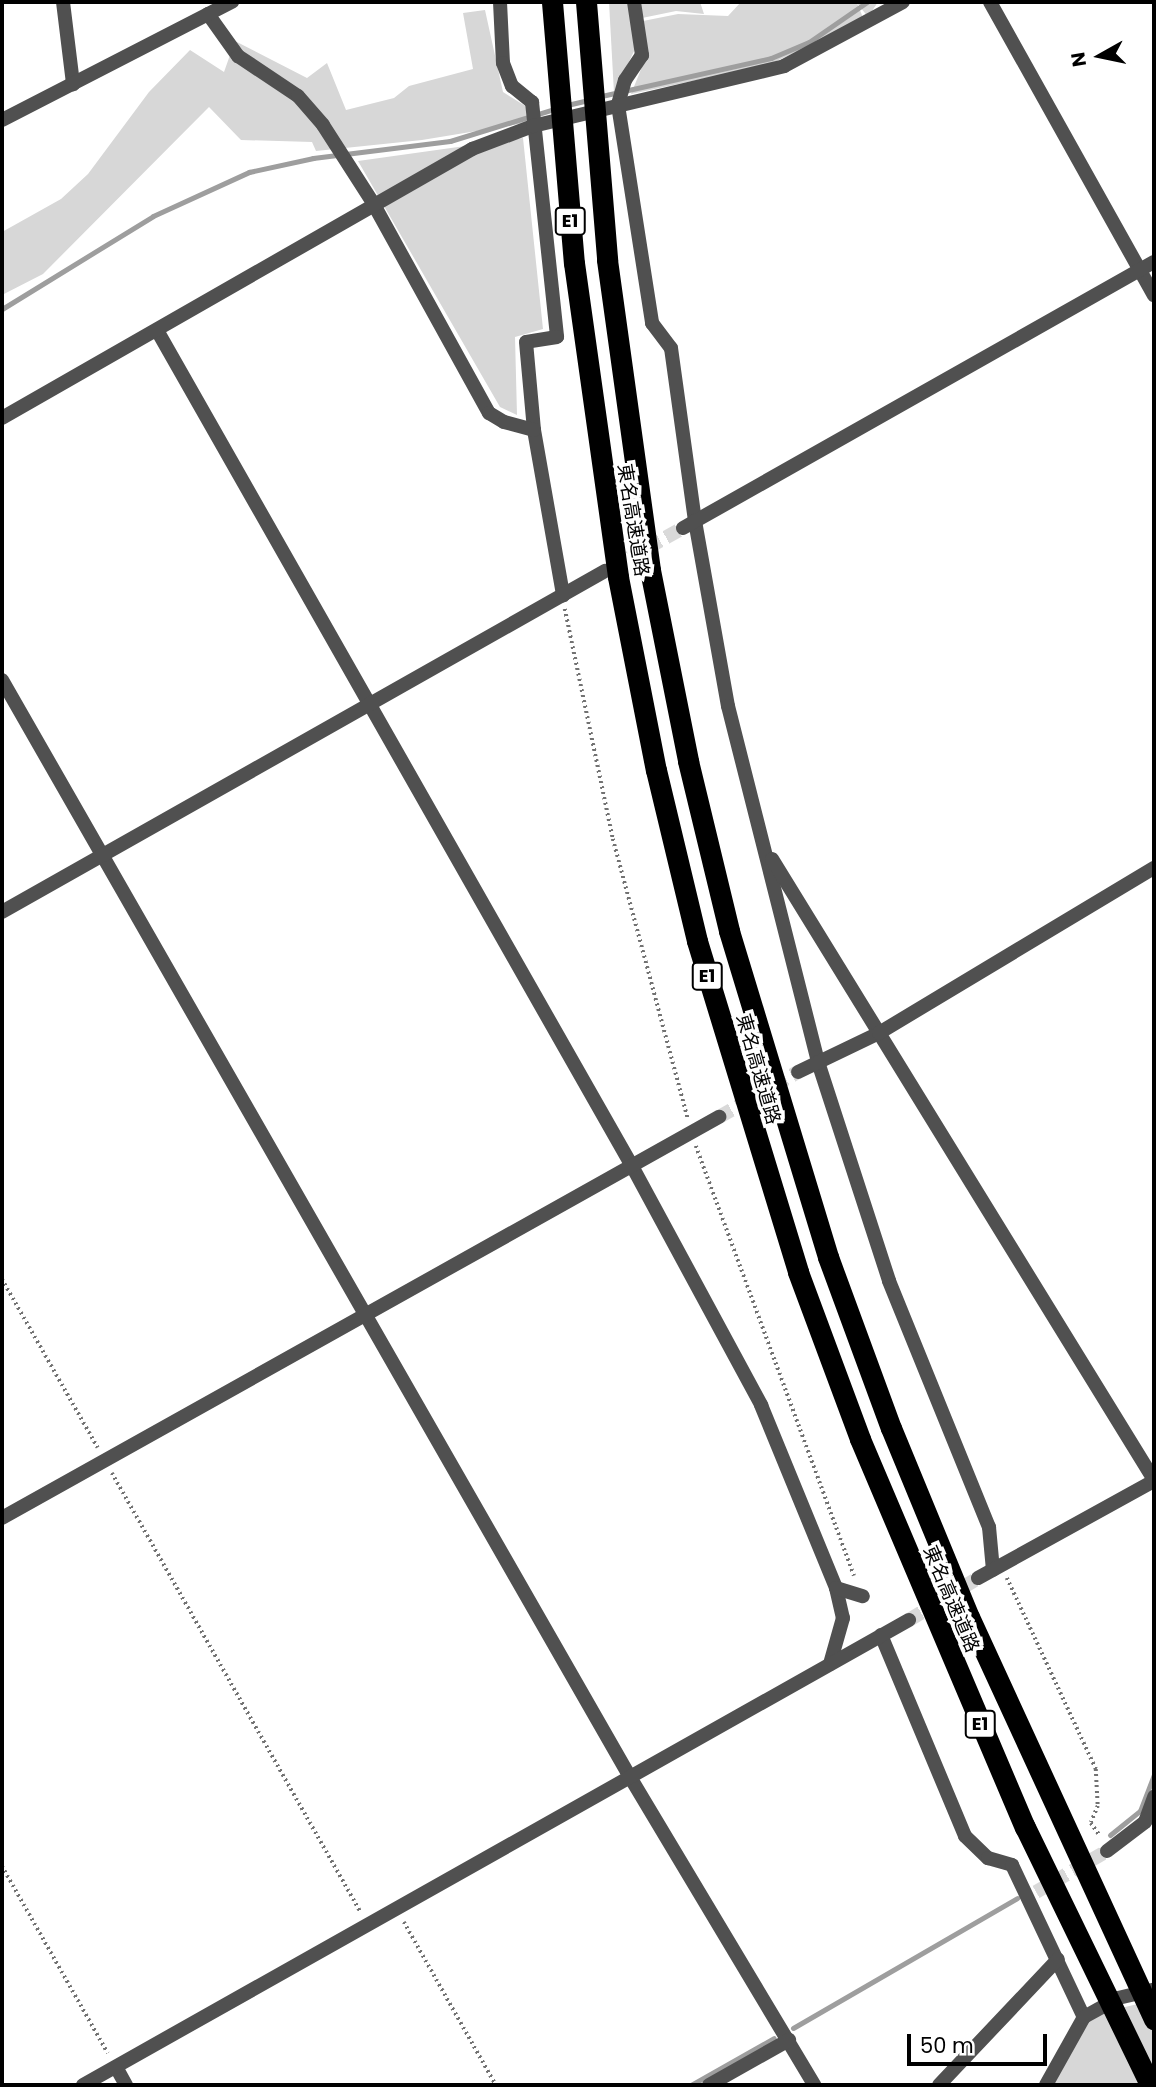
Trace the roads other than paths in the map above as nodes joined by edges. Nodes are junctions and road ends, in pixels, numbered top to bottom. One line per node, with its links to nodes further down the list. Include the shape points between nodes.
1 (63, 2): 12 (street)
2 (232, 2): 10 (street)
3 (500, 2): 15 (street, via 503,64 512,86 532,102)
4 (552, 2): 62 (highway, 東名高速道路 / E1, via 586,363 621,590 656,770 697,941 798,1272 912,1566 1024,1827)
5 (586, 2): 52 (highway, 東名高速道路 / E1, via 618,358 653,583 688,761 729,930 828,1257 940,1550)
6 (634, 2): 13 (street, via 642,55 625,80)
7 (886, 2): 11 (street)
8 (903, 2): 11 (street)
9 (990, 2): 18 (street)
10 (208, 14): 12 (street); 16 (street, via 238,56 298,96 323,125)
11 (873, 20): 13 (street, via 784,66)
12 (73, 83): 14 (street)
13 (619, 102): 15 (street); 23 (street, via 652,323 671,348)
14 (2, 120)
15 (533, 126): 16 (street, via 472,149); 22 (street, via 557,337 526,342)
16 (373, 203): 20 (street); 22 (street, via 489,412 504,422)
17 (1154, 262): 18 (street)
18 (1140, 270): 19 (street); 23 (street)
19 (1154, 295)
20 (158, 332): 21 (street); 27 (street)
21 (2, 418)
22 (534, 430): 25 (street)
23 (689, 524): 28 (street)
24 (605, 571): 25 (street)
25 (562, 595): 27 (street)
26 (2, 680): 29 (street)
27 (370, 704): 29 (street); 36 (street)
28 (764, 846): 32 (street); 33 (street)
29 (102, 855): 31 (street); 37 (street)
30 (1154, 868): 32 (street)
31 (2, 912)
32 (879, 1033): 33 (street); 38 (street)
33 (818, 1062): 34 (street); 40 (street, via 889,1280 989,1527)
34 (798, 1072)
35 (719, 1117): 36 (street)
36 (632, 1166): 37 (street); 42 (street, via 761,1405)
37 (364, 1315): 39 (street); 47 (street)
38 (1154, 1480): 40 (street)
39 (2, 1518)
40 (997, 1568): 41 (street)
41 (978, 1578)
42 (836, 1588): 43 (street); 46 (street, via 843,1618)
43 (863, 1596)
44 (909, 1620): 45 (street)
45 (881, 1635): 46 (street); 50 (street, via 965,1836 988,1858 1012,1865 1033,1895)
46 (830, 1664): 47 (street)
47 (629, 1777): 54 (street); 55 (street)
48 (1154, 1797): 49 (street, via 1146,1822)
49 (1108, 1850)
50 (1058, 1959): 53 (street); 60 (street)
51 (1154, 1990): 53 (street, via 1118,1998)
52 (1153, 2016)
53 (1084, 2017): 61 (street)
54 (789, 2040): 58 (street); 59 (street)
55 (116, 2067): 56 (street); 57 (street)
56 (83, 2085)
57 (126, 2085)
58 (709, 2085)
59 (814, 2085)
60 (939, 2085)
61 (1046, 2085)
62 (1150, 2085)

